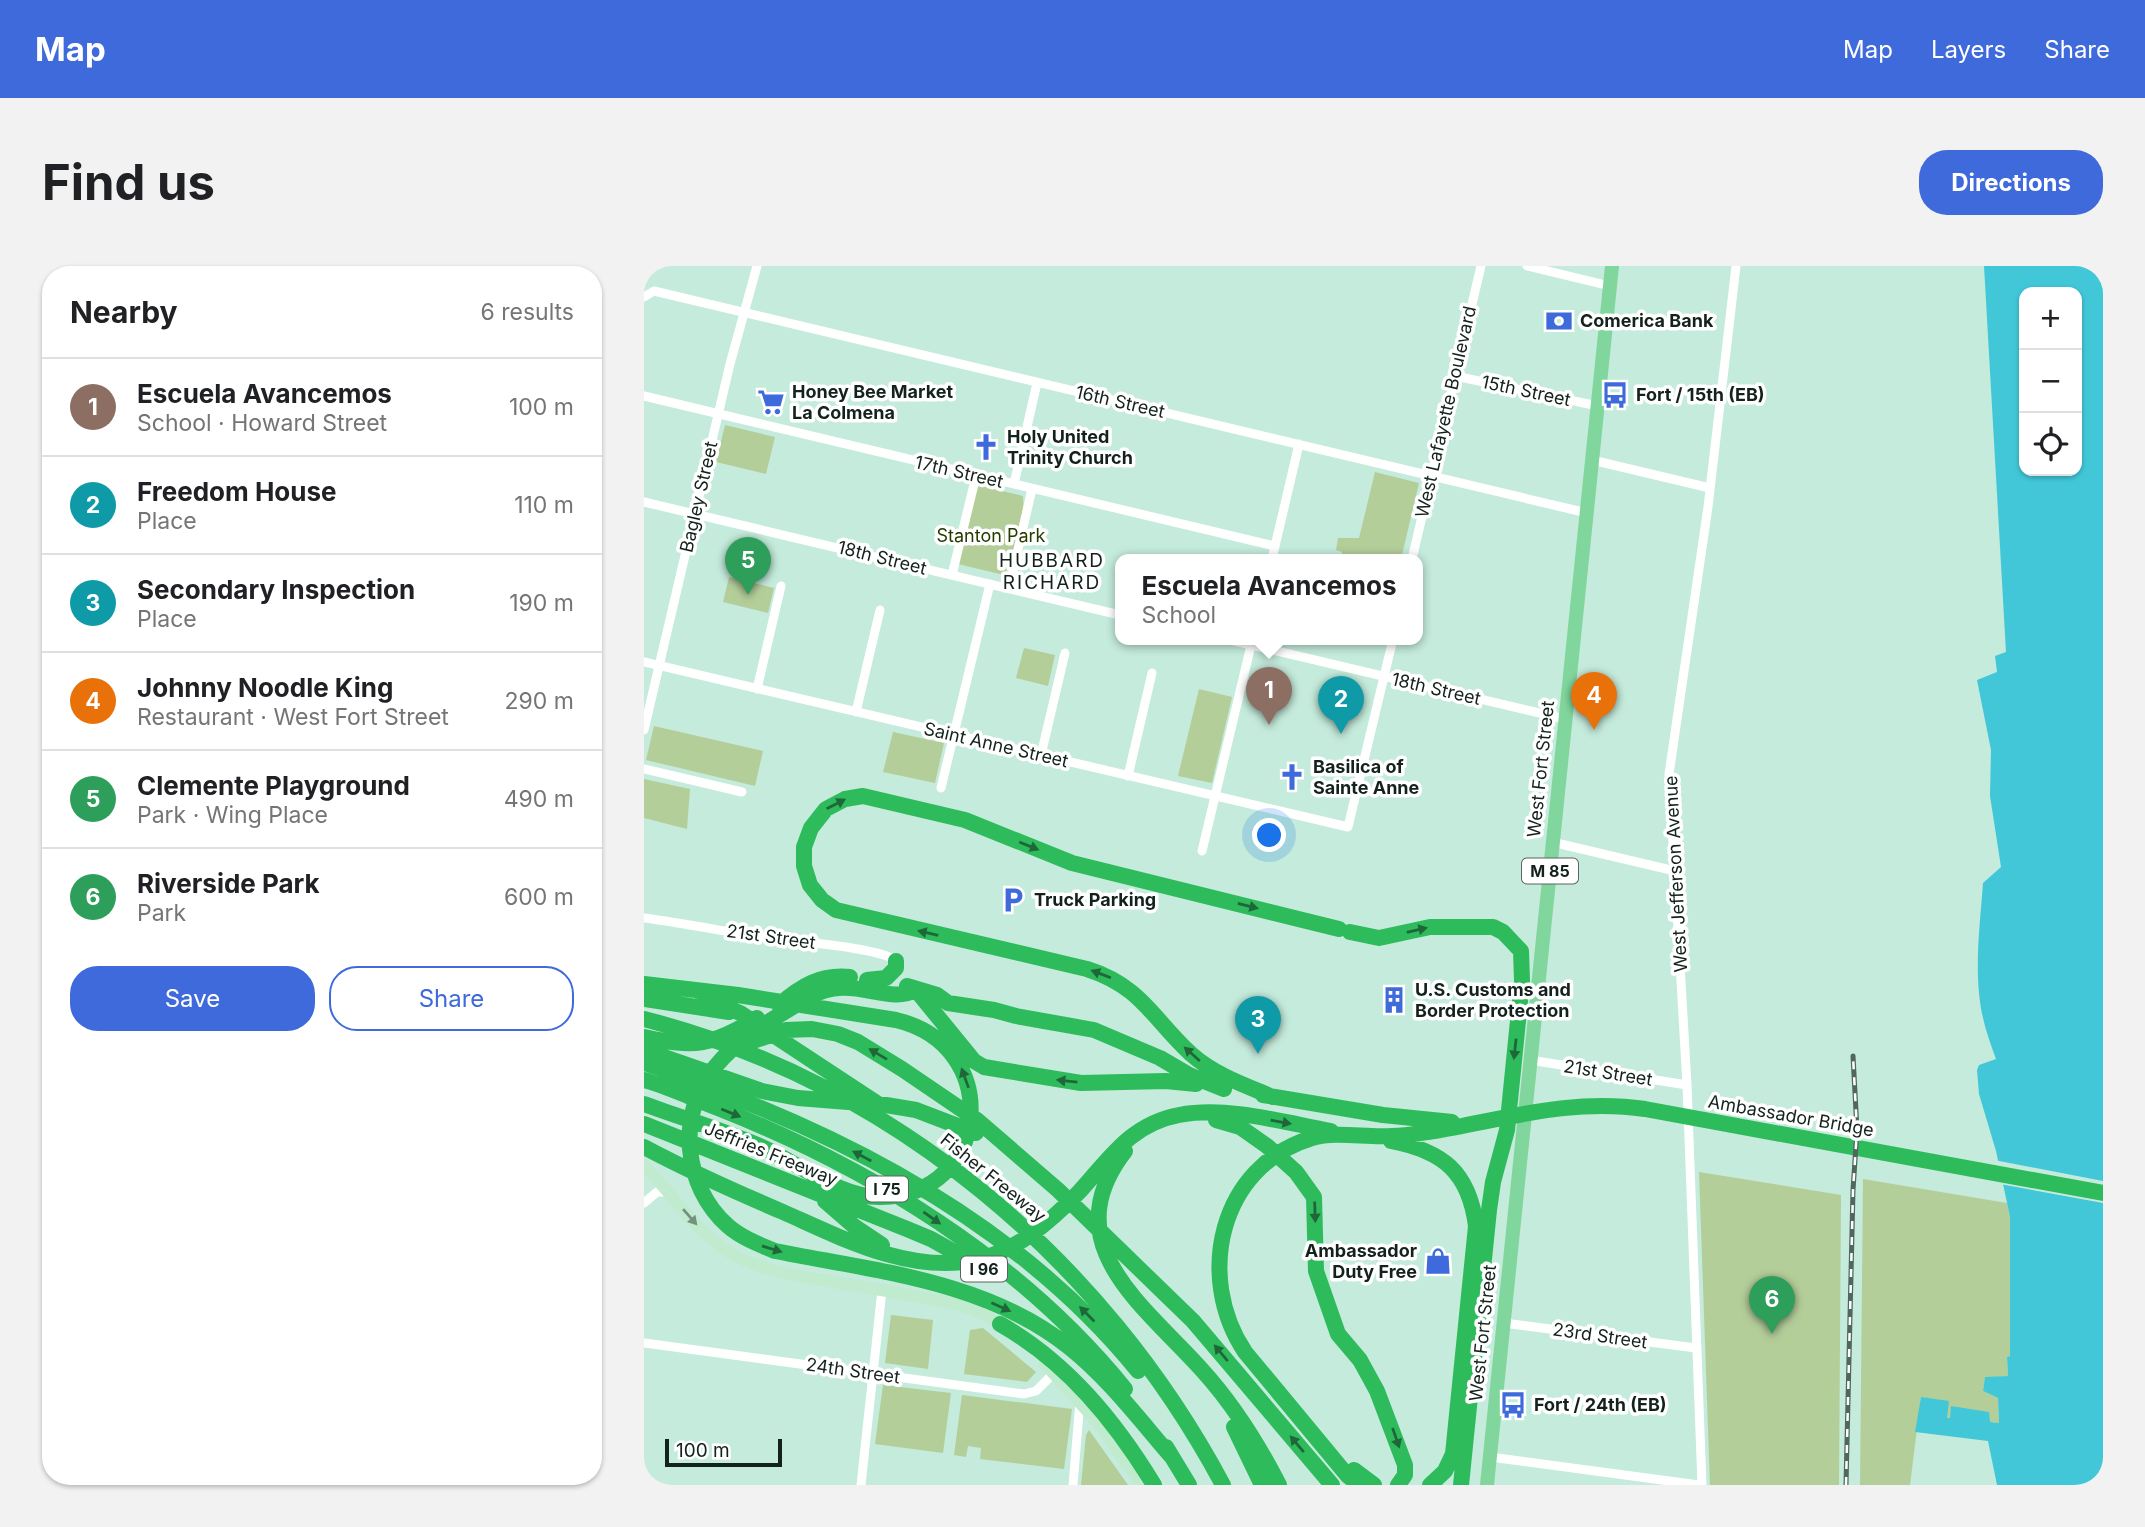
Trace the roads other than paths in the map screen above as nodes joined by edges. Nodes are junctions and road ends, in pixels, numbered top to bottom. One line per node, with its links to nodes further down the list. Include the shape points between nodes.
1 (757, 266): 8 (street, Bagley Street)
2 (1481, 266): 9 (street, West Lafayette Boulevard)
3 (1527, 266): 6 (street)
4 (1612, 266): 6 (main road, West Fort Street / M 85)
5 (1736, 266): 19 (street, West Jefferson Avenue)
6 (1610, 286): 12 (main road, West Fort Street / M 85)
7 (644, 297): 8 (street, 16th Street, via 654,291)
8 (744, 313): 10 (street, 16th Street); 13 (street, Bagley Street)
9 (1455, 376): 12 (street, 15th Street); 16 (street, West Lafayette Boulevard)
10 (1037, 383): 14 (street, 16th Street); 18 (street)
11 (644, 396): 13 (street, 17th Street)
12 (1598, 407): 15 (main road, West Fort Street / M 85)
13 (719, 414): 17 (street, 17th Street); 23 (street, Bagley Street)
14 (1299, 444): 16 (street, 16th Street); 24 (street)
15 (1592, 460): 19 (street); 22 (main road, West Fort Street / M 85)
16 (1432, 475): 22 (street, 16th Street); 26 (street, West Lafayette Boulevard)
17 (975, 476): 18 (street, 17th Street); 27 (street)
18 (1014, 484): 20 (street, 17th Street)
19 (1710, 488): 54 (street, West Jefferson Avenue, via 1669,774)
20 (1032, 489): 24 (street, 17th Street); 30 (street)
21 (644, 502): 23 (street, 18th Street)
22 (1587, 513): 43 (main road, West Fort Street / M 85)
23 (695, 514): 27 (street, 18th Street); 38 (street, Bagley Street)
24 (1275, 546): 25 (street)
25 (1273, 554)
26 (1413, 554)
27 (952, 575): 28 (street, 18th Street)
28 (990, 584): 30 (street, 18th Street); 45 (street)
29 (781, 586): 41 (street)
30 (1009, 589): 32 (street, 18th Street)
31 (880, 610): 42 (street)
32 (1115, 614)
33 (1251, 645): 51 (street)
34 (1264, 645): 40 (street, 18th Street)
35 (1391, 645): 40 (street)
36 (1065, 653): 46 (street)
37 (644, 662): 38 (street, Saint Anne Street)
38 (659, 666): 41 (street, Saint Anne Street); 44 (street, Bagley Street)
39 (1152, 673): 48 (street)
40 (1384, 676): 43 (street, 18th Street); 51 (street, Saint Anne Street, via 1348,827)
41 (757, 689): 42 (street, Saint Anne Street)
42 (856, 712): 45 (street, Saint Anne Street)
43 (1565, 719): 52 (main road, West Fort Street / M 85)
44 (644, 730)
45 (954, 735): 46 (street, Saint Anne Street); 49 (street)
46 (1041, 755): 48 (street, Saint Anne Street)
47 (644, 769): 50 (street)
48 (1128, 776): 51 (street, Saint Anne Street)
49 (942, 788)
50 (742, 792)
51 (1216, 796): 53 (street)
52 (1552, 842): 54 (street); 68 (main road, West Fort Street / M 85)
53 (1202, 851)
54 (1675, 871): 71 (street, West Jefferson Avenue)
55 (644, 918): 56 (street, 21st Street, via 854,949)
56 (897, 961): 57 (highway, via 888,977); 59 (highway)
57 (867, 980): 59 (highway); 61 (highway, via 825,977)
58 (644, 985): 60 (highway)
59 (913, 988): 67 (highway, via 906,996 828,988 751,1034); 72 (highway, via 950,1004 1086,1028); 72 (highway, one-way to 59, via 1175,1081 1081,1083 984,1068)
60 (681, 989): 79 (highway, one-way to 60, via 850,1192 901,1196 924,1187 945,1171 964,1144 971,1112 967,1080 951,1052 926,1031 896,1020); 86 (highway, via 740,1013 834,1073 978,1176)
61 (798, 989): 62 (highway, via 742,1011 720,1012); 66 (highway, via 726,1037)
62 (644, 999)
63 (644, 1019): 86 (highway, Fisher Freeway, via 698,1033 826,1088 920,1144)
64 (644, 1037): 66 (highway)
65 (644, 1050): 66 (highway)
66 (673, 1051): 82 (highway, via 762,1091 928,1114 977,1133)
67 (723, 1057): 82 (highway, one-way to 67, via 932,1088 859,1042 838,1034 786,1030 758,1038); 101 (highway, one-way to 101, via 701,1088 690,1125 691,1157 702,1192 730,1228 775,1251 937,1284 1023,1317 1089,1364)
68 (1530, 1060): 71 (street, 21st Street); 89 (main road, West Fort Street / M 85)
69 (644, 1063): 104 (highway, one-way to 69, via 1102,1329 1052,1280 985,1228 903,1177 808,1128)
70 (644, 1080): 94 (highway, I 75, one-way to 94, via 782,1135 898,1195 1020,1283)
71 (1687, 1086): 93 (street, West Jefferson Avenue)
72 (1224, 1089): 73 (highway)
73 (1273, 1097): 76 (highway, via 1383,1115); 116 (highway, one-way to 116, via 1207,1066 1126,986 1097,972 836,911 806,876 804,847 811,828 835,803 854,796 872,797 965,820 1072,863 1345,931 1379,938 1430,927 1497,928 1521,951 1507,1130 1489,1210)
74 (644, 1104): 79 (highway)
75 (1189, 1114): 78 (highway); 114 (highway, one-way to 114, via 1240,1127 1296,1172 1314,1197 1315,1271 1338,1335 1360,1360 1384,1405 1405,1465); 115 (highway, one-way to 115, via 1233,1114 1410,1145 1438,1156 1462,1182 1476,1226 1459,1404 1452,1457)
76 (1472, 1123): 84 (highway, Ambassador Bridge, via 1564,1107 1624,1106); 97 (highway, via 1391,1136 1315,1138 1274,1157 1246,1185 1224,1229 1218,1270 1221,1297 1245,1352)
77 (644, 1124): 94 (highway, Jeffries Freeway / I 96, via 931,1239 984,1269)
78 (1144, 1128): 87 (highway, via 1121,1144 1079,1192 1019,1243 961,1262); 91 (highway, via 1110,1176 1099,1228 1112,1270)
79 (742, 1139): 87 (highway, via 782,1165 871,1239)
80 (644, 1147): 87 (highway, via 838,1236)
81 (644, 1166): 83 (street)
82 (1032, 1167): 111 (highway, one-way to 82, via 1192,1321)
83 (668, 1192): 85 (street, via 657,1192); 88 (street, one-way to 88, via 712,1239 739,1258 794,1275)
84 (2103, 1193)
85 (644, 1203)
86 (1013, 1217): 104 (highway, Fisher Freeway, via 1077,1280 1134,1348)
87 (921, 1261)
88 (882, 1290): 90 (street, via 973,1309); 96 (street)
89 (1504, 1323): 93 (street, 23rd Street); 102 (main road, West Fort Street / M 85)
90 (1000, 1325): 95 (street); 107 (highway, via 1027,1340 1091,1397)
91 (1161, 1328): 109 (highway, via 1236,1430); 110 (highway, via 1232,1409)
92 (644, 1343): 96 (street, 24th Street)
93 (1696, 1348): 118 (street, West Jefferson Avenue)
94 (1096, 1354): 101 (highway, I 75)
95 (1054, 1373): 96 (street, 24th Street, via 1036,1391 1024,1394); 98 (street)
96 (873, 1374): 105 (street)
97 (1286, 1394): 112 (highway, via 1346,1475); 113 (highway, via 1362,1478)
98 (1080, 1401): 99 (street); 100 (street)
99 (1098, 1423): 100 (street, via 1087,1423); 103 (street)
100 (1078, 1430): 106 (street)
101 (1171, 1456): 108 (highway, I 75)
102 (1490, 1457): 117 (main road, West Fort Street / M 85); 118 (street)
103 (1140, 1481)
104 (1223, 1483)
105 (861, 1485)
106 (1073, 1485)
107 (1154, 1485)
108 (1189, 1485)
109 (1262, 1485)
110 (1279, 1485)
111 (1332, 1485)
112 (1359, 1485)
113 (1374, 1485)
114 (1398, 1485)
115 (1430, 1485)
116 (1461, 1485)
117 (1487, 1485)
118 (1700, 1485)

